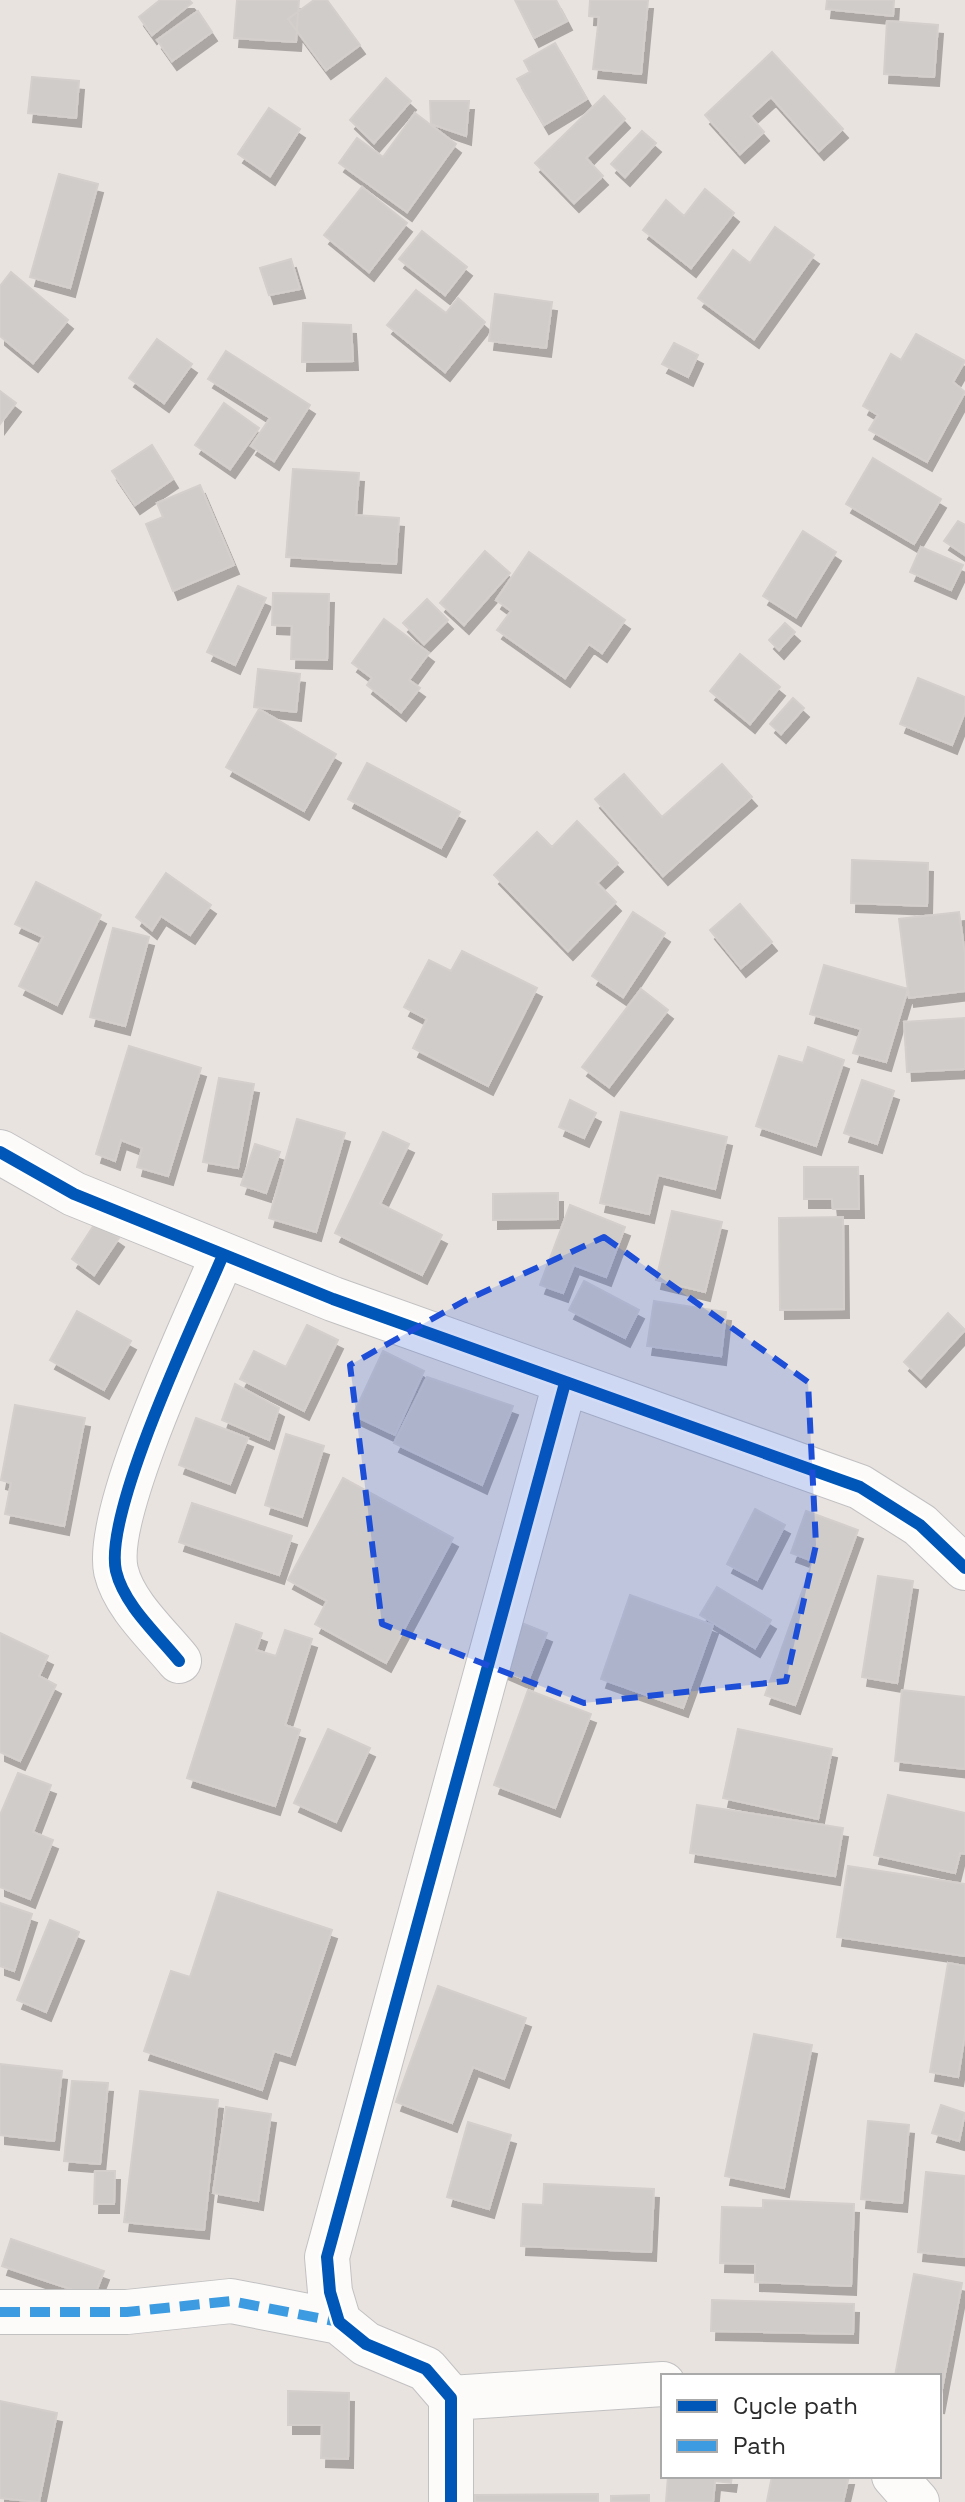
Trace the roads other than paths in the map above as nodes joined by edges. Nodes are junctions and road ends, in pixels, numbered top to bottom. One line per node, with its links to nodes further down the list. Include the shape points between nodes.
1 (0, 1152): 2 (street, via 74,1194)
2 (223, 1255): 3 (street); 5 (street, via 161,1400 118,1522 116,1571 133,1605)
3 (565, 1383): 4 (street, via 860,1487 920,1525); 7 (street, via 327,2257)
4 (965, 1568)
5 (179, 1661)
6 (0, 2312): 7 (street, via 127,2312 231,2301)
7 (339, 2322): 9 (street, via 366,2344 426,2369)
8 (661, 2384): 9 (street)
9 (451, 2398): 11 (street)
10 (896, 2478): 12 (street)
11 (451, 2502)
12 (917, 2502)

